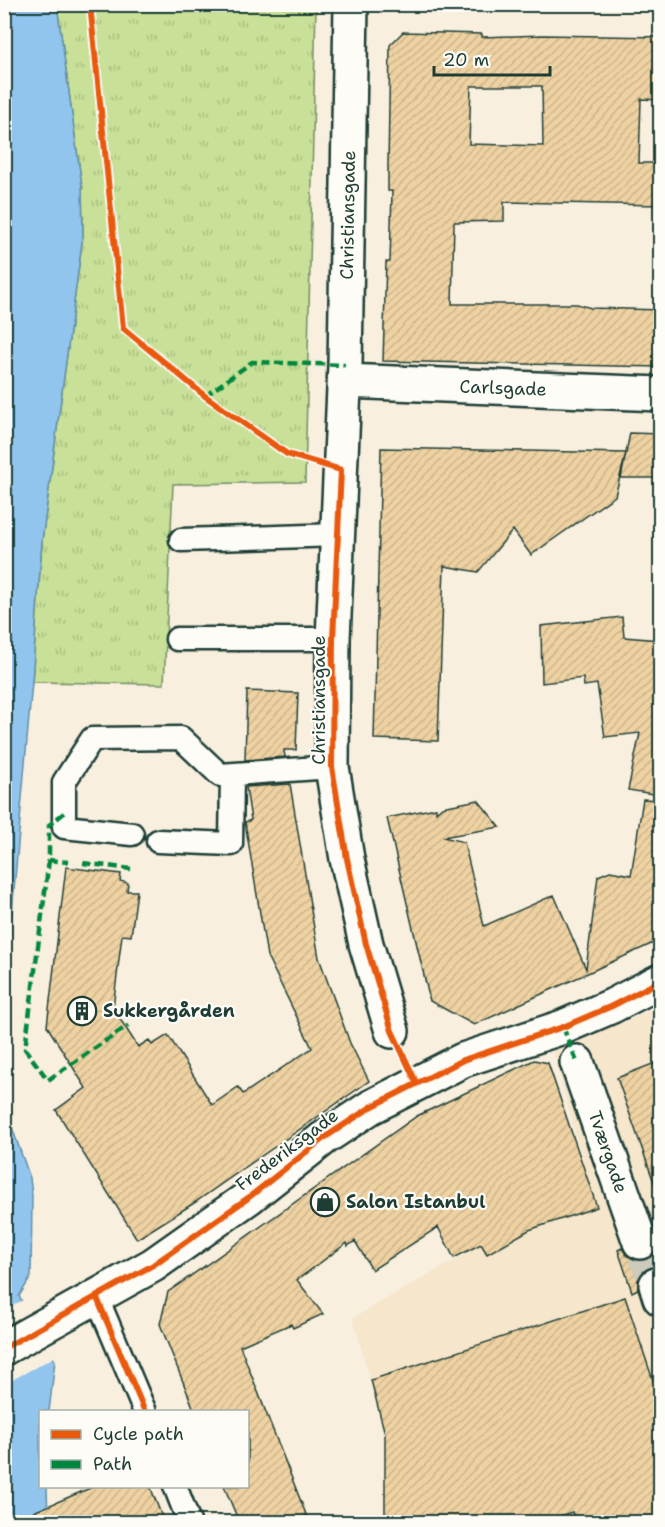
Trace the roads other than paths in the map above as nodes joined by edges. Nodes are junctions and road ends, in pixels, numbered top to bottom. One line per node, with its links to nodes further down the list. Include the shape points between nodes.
1 (351, 4): 2 (street, Christiansgade)
2 (345, 381): 3 (street, Carlsgade); 4 (street, Christiansgade)
3 (660, 394)
4 (338, 535): 5 (lane); 7 (street, Christiansgade)
5 (181, 540)
6 (177, 639): 7 (lane)
7 (333, 639): 8 (street, Christiansgade)
8 (333, 767): 9 (lane); 13 (street, Christiansgade, via 347,860)
9 (232, 775): 10 (lane, via 220,775 181,738 92,739 64,782 64,827); 11 (lane, via 231,844)
10 (132, 834)
11 (158, 841)
12 (660, 981): 16 (street, Frederiksgade, via 563,1027 463,1060 371,1107 199,1233)
13 (392, 1031)
14 (577, 1062): 15 (street, Tværgade)
15 (640, 1242)
16 (97, 1298): 17 (street, Frederiksgade); 18 (lane)
17 (4, 1348)
18 (144, 1410)
19 (176, 1488): 20 (lane)
20 (189, 1522)

